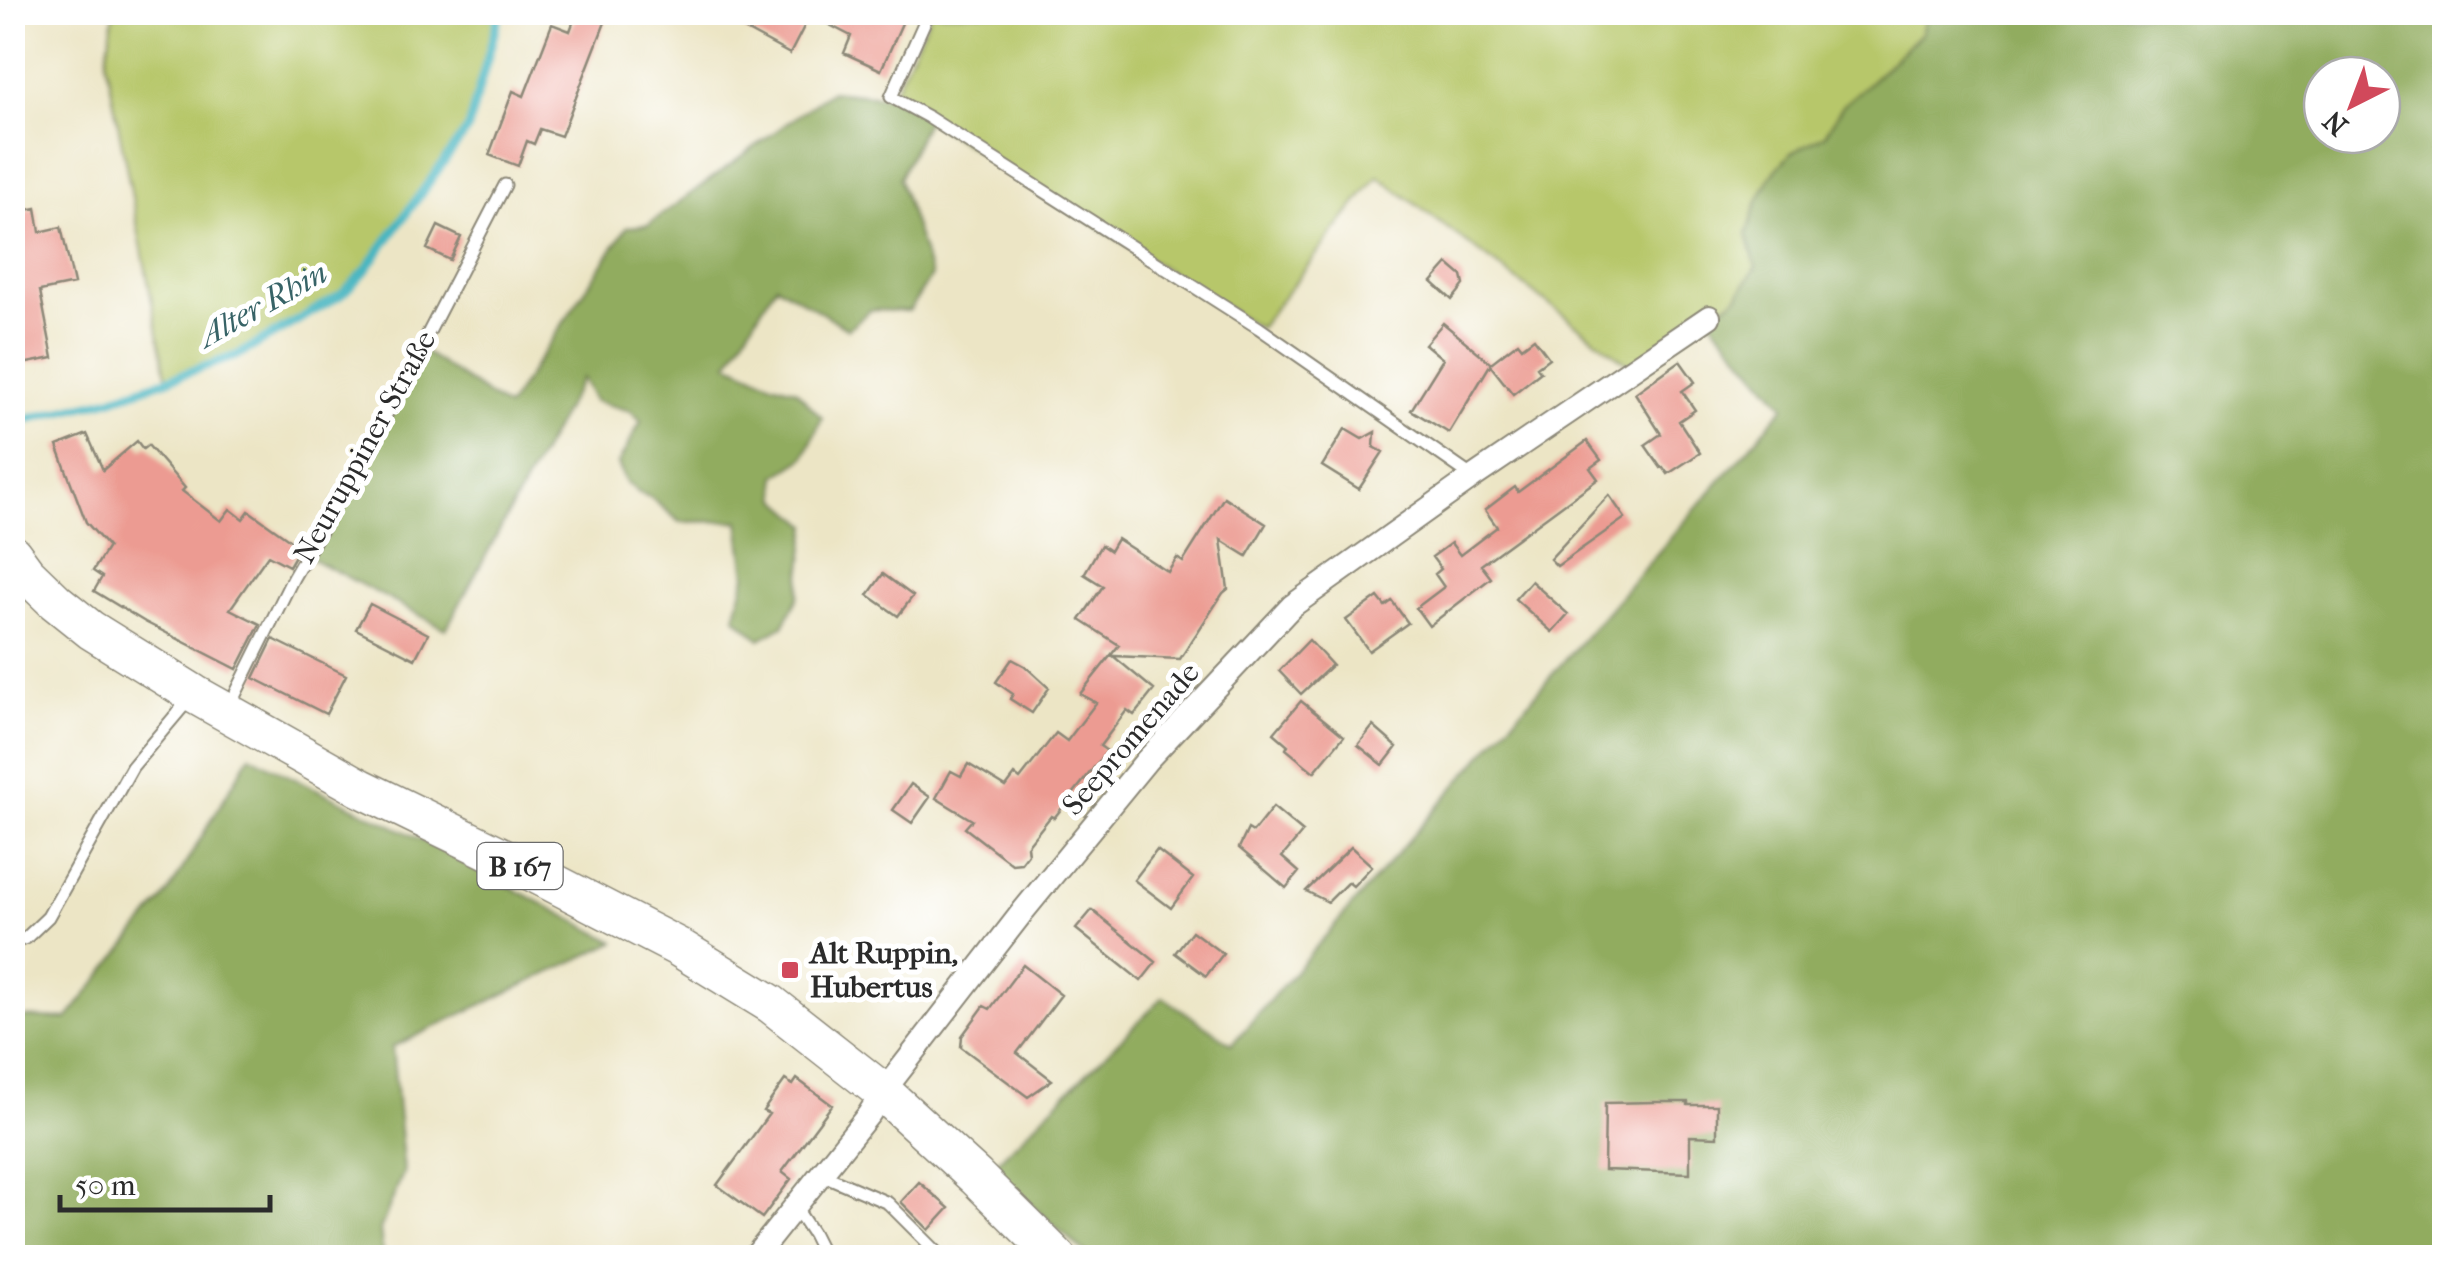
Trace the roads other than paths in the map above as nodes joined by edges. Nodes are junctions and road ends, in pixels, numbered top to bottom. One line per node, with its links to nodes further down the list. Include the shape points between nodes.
1 (929, 12): 4 (lane, via 891,97 1260,328)
2 (505, 185): 6 (lane, Neuruppiner Straße, via 372,442)
3 (1710, 317): 4 (street, Seepromenade)
4 (1473, 476): 8 (street, Seepromenade, via 1292,606 1147,760)
5 (12, 554): 6 (main road, B 167, via 91,630)
6 (210, 702): 7 (lane, Neuruppiner Straße, via 132,766 48,917); 8 (main road, B 167, via 376,795 678,948 771,1004)
7 (12, 943)
8 (883, 1092): 9 (street, Seepromenade); 14 (main road, B 167)
9 (822, 1174): 10 (street, Seepromenade); 13 (lane, via 888,1203)
10 (795, 1208): 11 (street, Seepromenade); 12 (lane)
11 (754, 1258)
12 (825, 1258)
13 (943, 1258)
14 (1058, 1258)

